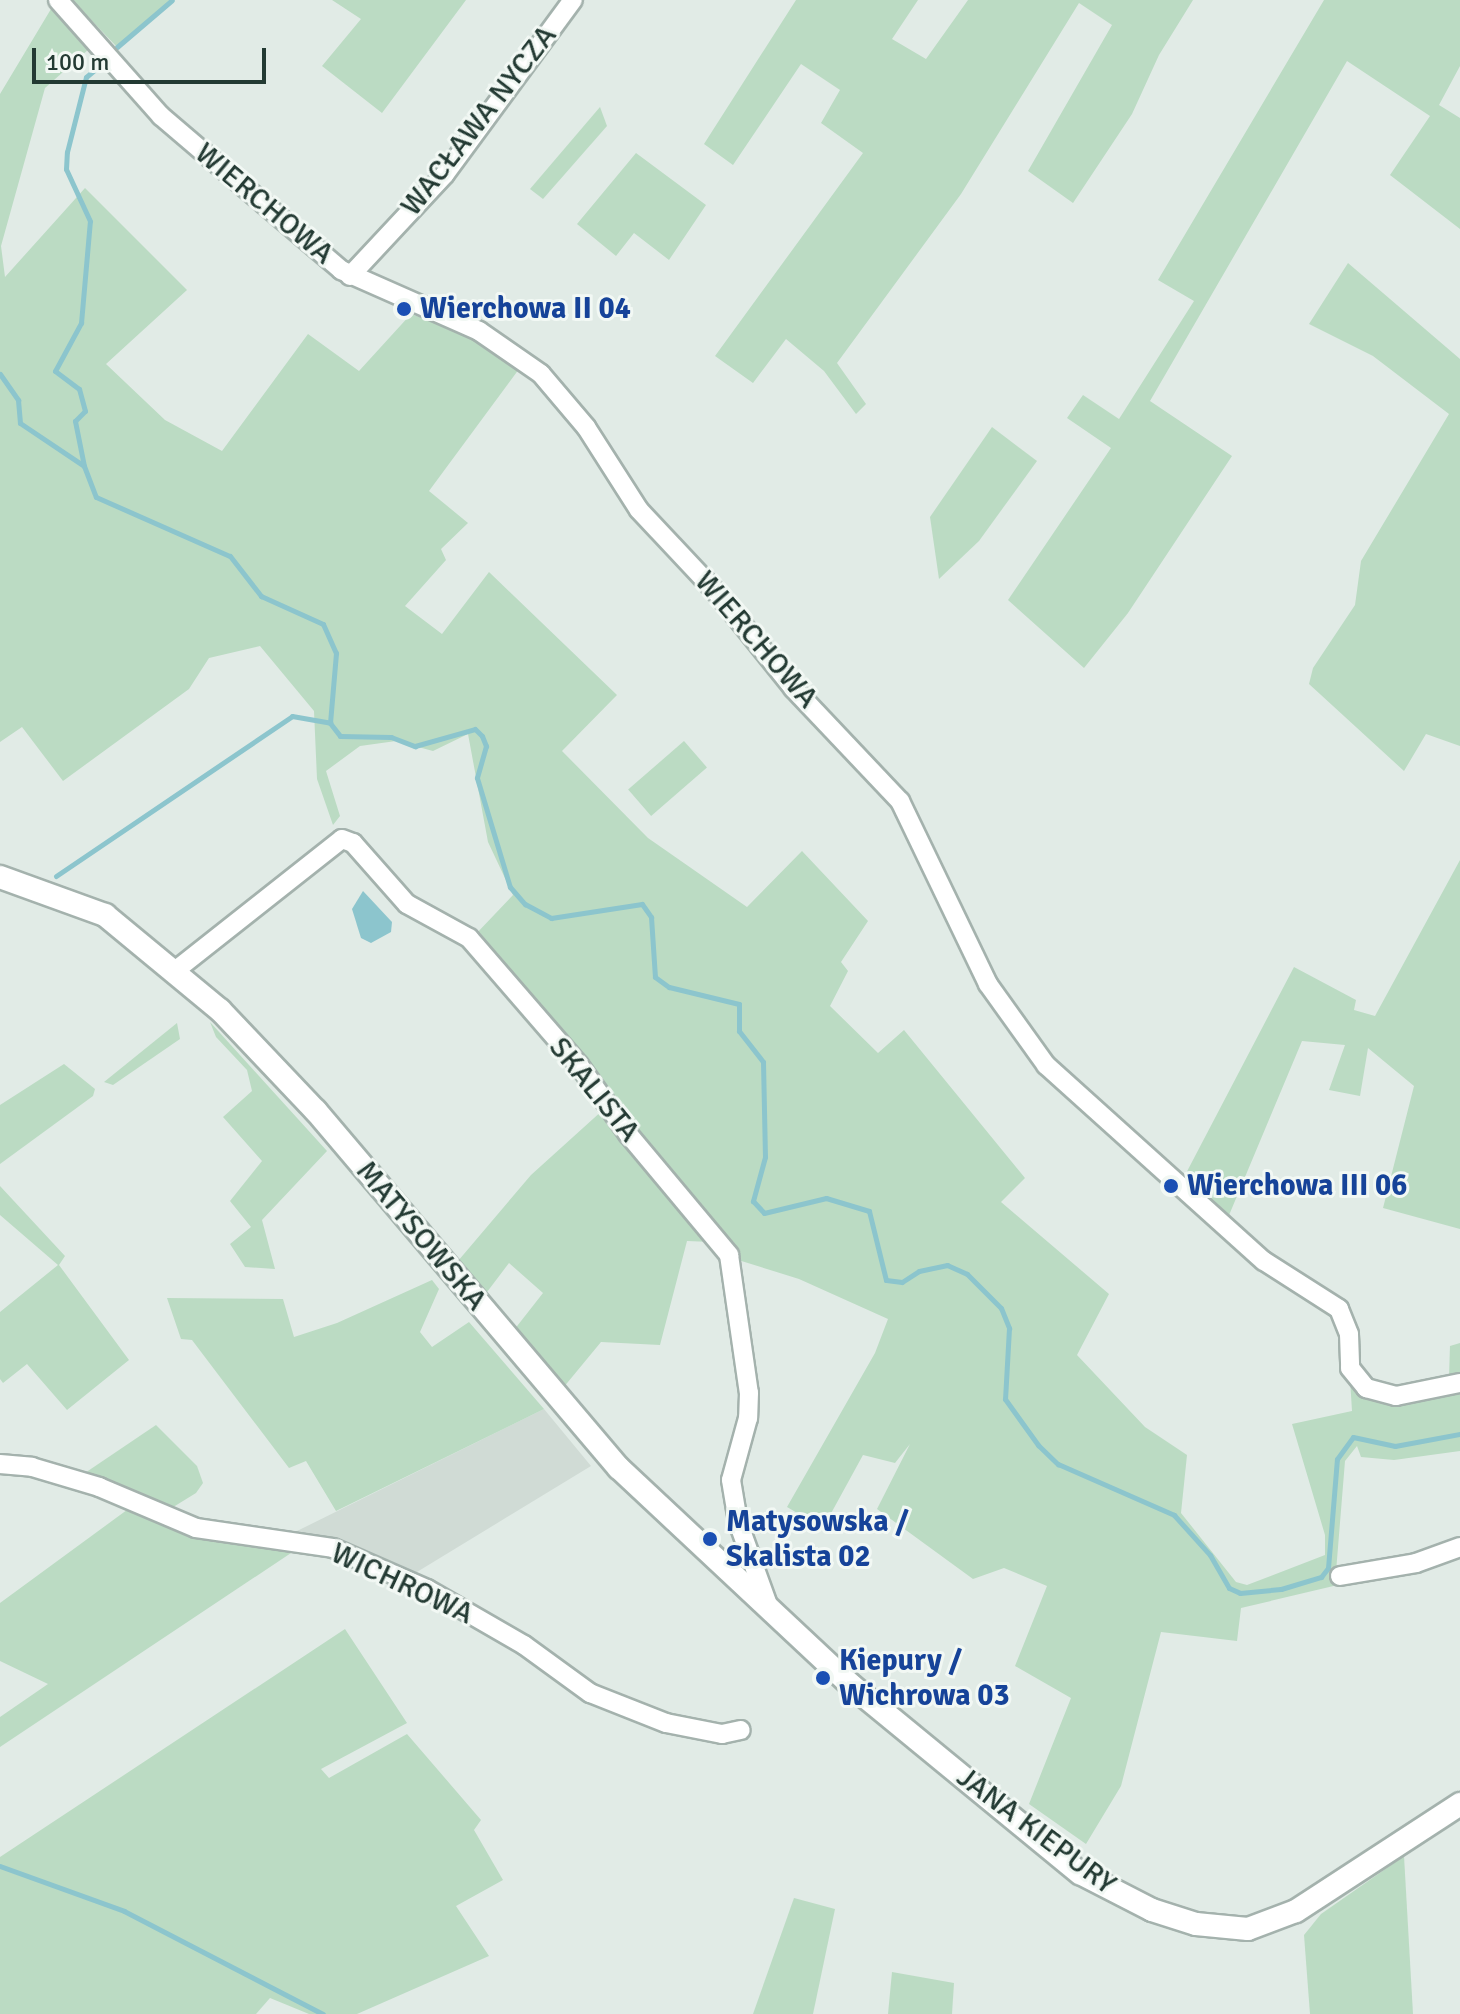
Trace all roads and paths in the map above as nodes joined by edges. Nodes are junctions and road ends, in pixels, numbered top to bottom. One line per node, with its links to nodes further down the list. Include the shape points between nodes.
1 (58, 0): 3 (street, WIERCHOWA, via 161,116)
2 (573, 0): 3 (street, WACŁAWA NYCZA, via 445,174)
3 (350, 276): 6 (street, WIERCHOWA, via 479,331 541,374 586,427 639,510 717,593 793,688 900,801 988,984 1046,1065 1264,1261 1339,1309 1349,1334 1355,1379 1381,1395 1417,1394)
4 (0, 877): 5 (street, MATYSOWSKA, via 105,915)
5 (176, 970): 10 (street, MATYSOWSKA, via 287,1077 611,1460); 10 (street, SKALISTA, via 342,839 353,843 407,904 469,938 579,1065 628,1134 729,1255 749,1393 748,1418 731,1480 738,1522)
6 (1460, 1383)
7 (0, 1464): 12 (street, WICHROWA, via 32,1467 99,1487 196,1528 333,1548 427,1589 524,1645 590,1693 666,1723 722,1734)
8 (1460, 1547): 9 (street, via 1416,1563)
9 (1340, 1576)
10 (768, 1605): 11 (street, MATYSOWSKA)
11 (806, 1645): 13 (street, JANA KIEPURY, via 1080,1873 1152,1910 1196,1924 1228,1930 1279,1920)
12 (741, 1730)
13 (1460, 1804)

